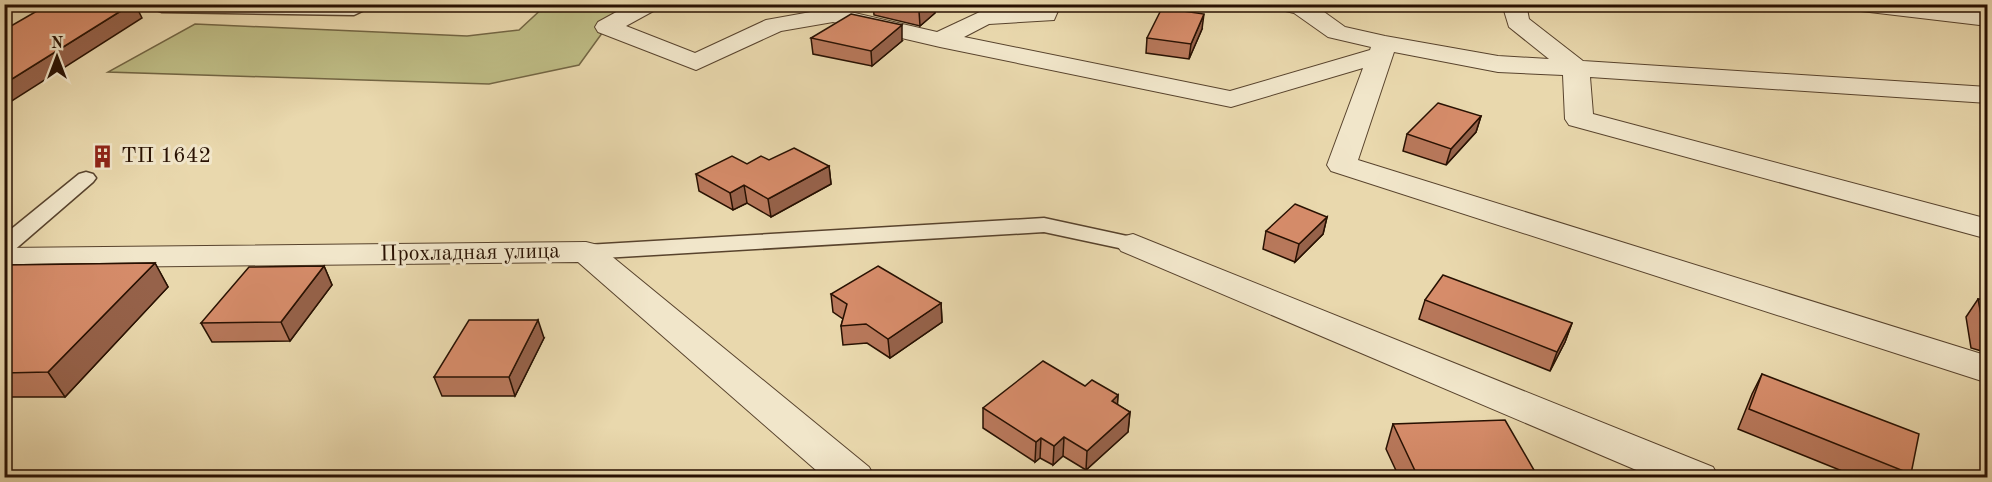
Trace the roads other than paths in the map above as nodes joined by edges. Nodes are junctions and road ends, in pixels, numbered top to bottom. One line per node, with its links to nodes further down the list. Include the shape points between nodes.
1 (149, 4): 2 (lane, via 354,10)
2 (369, 4)
3 (649, 4): 9 (street, via 607,27 696,62 775,25 832,15)
4 (1050, 4): 9 (street, via 1046,15 984,17)
5 (1285, 4): 10 (street, via 1302,8 1337,32)
6 (1514, 4): 11 (street, via 1518,22)
7 (1861, 4): 8 (street)
8 (1988, 19)
9 (940, 40): 10 (street, via 1231,99)
10 (1383, 49): 11 (street, via 1498,64); 19 (street, via 1342,165)
11 (1576, 68): 12 (street); 14 (street, via 1579,119)
12 (1988, 95)
13 (86, 178): 16 (lane)
14 (1988, 229)
15 (1133, 244): 17 (lane, via 1044,225); 21 (street)
16 (4, 247)
17 (586, 252): 18 (street, Прохладная улица); 20 (street, Прохладная улица)
18 (4, 258)
19 (1988, 370)
20 (854, 477)
21 (1698, 477)

